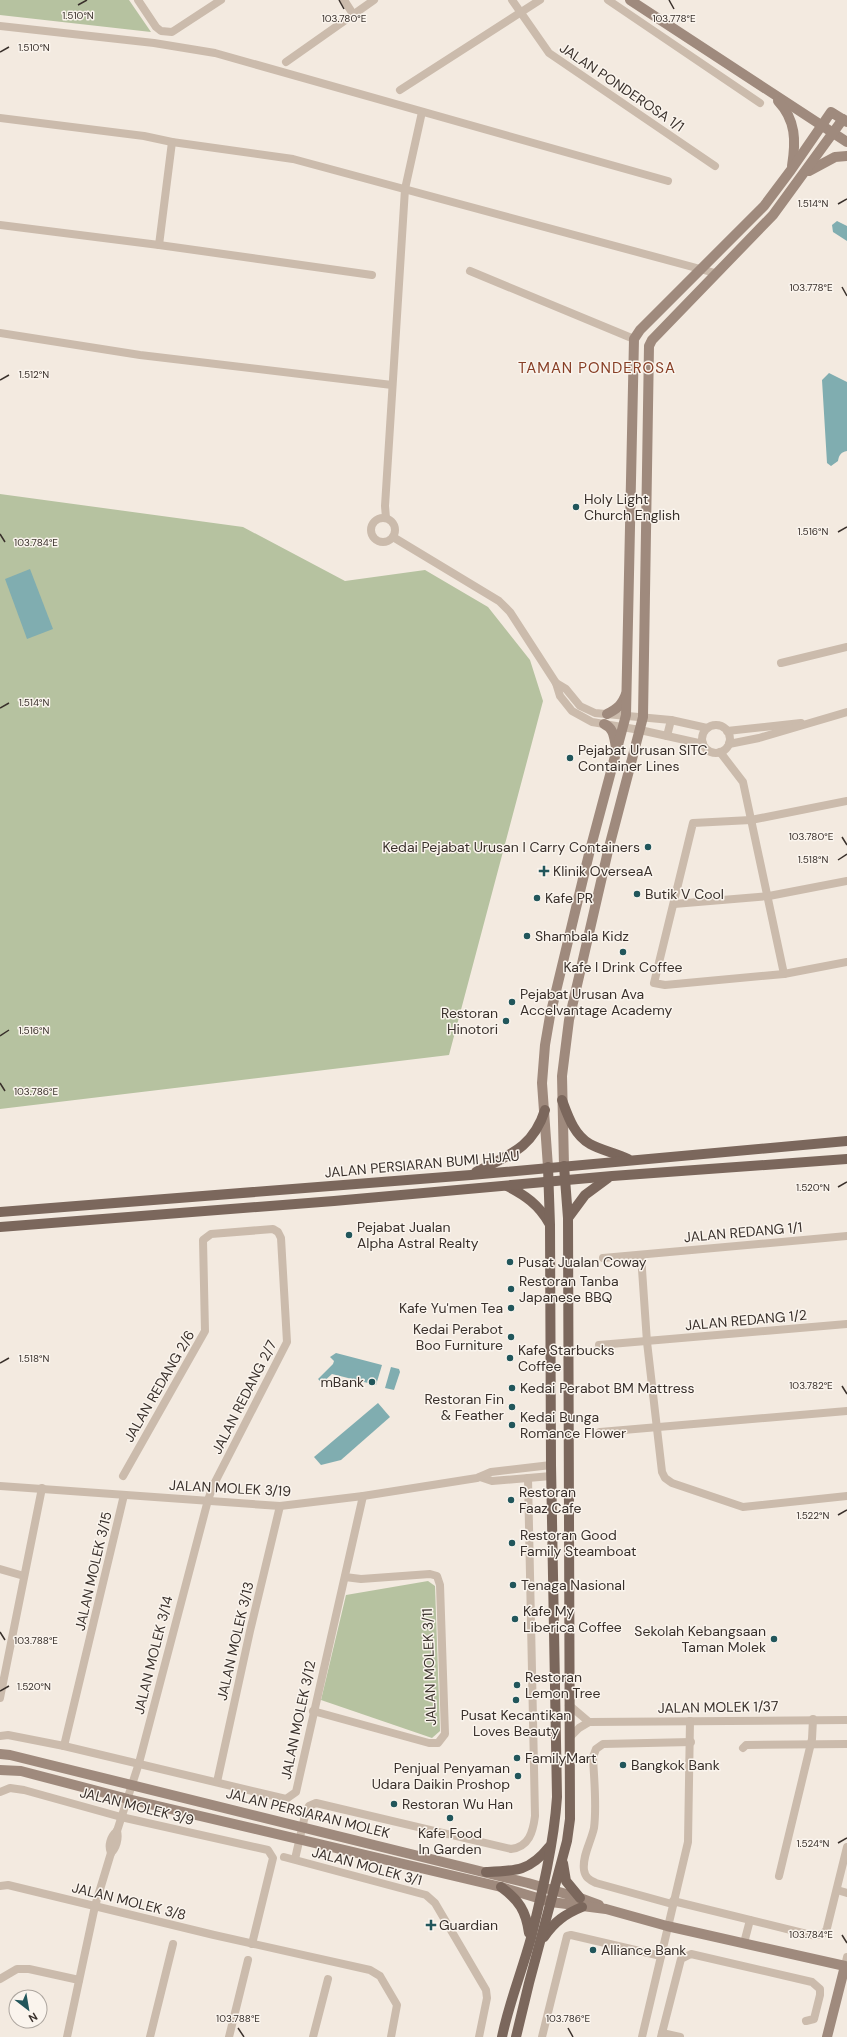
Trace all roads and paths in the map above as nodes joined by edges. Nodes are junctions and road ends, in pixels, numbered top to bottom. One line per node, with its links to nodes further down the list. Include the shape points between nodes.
1 (138, 0): 2 (street, via 156,27 172,32)
2 (221, 0)
3 (344, 0): 10 (street)
4 (374, 0): 10 (street)
5 (512, 0): 9 (street, JALAN PONDEROSA 1/1)
6 (540, 0): 9 (street)
7 (608, 0): 15 (street)
8 (630, 0): 14 (main road)
9 (520, 13): 13 (street); 24 (street, JALAN PONDEROSA 1/1, via 549,54)
10 (353, 14): 12 (street)
11 (0, 26): 16 (street, via 154,43 215,53)
12 (286, 62)
13 (400, 90)
14 (770, 92): 19 (main road); 25 (main road, via 784,107 794,129 795,150)
15 (760, 103)
16 (422, 112): 27 (street); 28 (street)
17 (0, 118): 21 (street, via 144,136)
18 (846, 118): 19 (main road, via 831,112); 20 (main road)
19 (822, 126): 20 (main road); 25 (main road)
20 (834, 133): 22 (main road); 26 (main road)
21 (172, 142): 28 (street, via 293,159); 30 (street)
22 (847, 142)
23 (847, 156): 26 (main road, via 835,157)
24 (714, 166)
25 (792, 170): 31 (main road, via 764,206)
26 (804, 174): 33 (main road, via 773,215)
27 (668, 181)
28 (405, 189): 31 (street); 37 (street)
29 (0, 225): 30 (street)
30 (159, 245): 34 (street)
31 (700, 269): 33 (street); 36 (main road, via 640,330)
32 (470, 271): 36 (street)
33 (715, 273): 45 (main road, via 649,346)
34 (372, 275)
35 (0, 334): 37 (street, via 140,355)
36 (634, 340): 42 (main road)
37 (392, 385): 38 (street)
38 (386, 518): 39 (street, via 394,525); 39 (street, via 374,522 371,534 380,542 387,542)
39 (393, 537): 46 (street, via 499,601 510,612 556,682 560,696 572,710 592,722)
40 (847, 647): 41 (street)
41 (781, 663)
42 (628, 690): 44 (main road); 46 (main road, via 620,705)
43 (847, 712): 48 (street)
44 (626, 715): 45 (street); 46 (street); 50 (main road)
45 (643, 717): 47 (street); 53 (main road)
46 (606, 719): 50 (street); 60 (main road, via 612,730)
47 (671, 720): 51 (street); 55 (street)
48 (809, 723): 49 (street); 56 (street)
49 (765, 726): 52 (street); 56 (street)
50 (623, 727): 53 (street); 60 (main road)
51 (707, 728): 54 (street, via 717,726); 58 (street, via 702,736)
52 (747, 728): 54 (street); 57 (street)
53 (640, 730): 55 (street); 69 (main road, via 608,851 569,1020 563,1058)
54 (727, 731): 59 (street)
55 (667, 736): 58 (street)
56 (767, 736): 57 (street)
57 (749, 740): 59 (street)
58 (703, 744): 61 (street, via 708,751)
59 (729, 744): 61 (street)
60 (616, 748): 70 (main road, via 550,1016 542,1083)
61 (720, 752): 63 (street, via 743,782)
62 (847, 801): 63 (street)
63 (751, 820): 65 (street); 66 (street, via 693,823)
64 (847, 881): 65 (street)
65 (768, 896): 66 (street); 68 (street)
66 (674, 904): 68 (street, via 654,983 665,985)
67 (847, 962): 68 (street)
68 (784, 974)
69 (562, 1100): 72 (main road, via 574,1128 582,1138 590,1144); 74 (main road)
70 (545, 1110): 75 (main road); 76 (main road, via 540,1125 528,1142)
71 (847, 1141): 72 (main road, JALAN PERSIARAN BUMI HIJAU)
72 (628, 1159): 74 (main road, JALAN PERSIARAN BUMI HIJAU)
73 (847, 1159): 77 (main road, JALAN PERSIARAN BUMI HIJAU)
74 (564, 1166): 75 (main road, JALAN PERSIARAN BUMI HIJAU); 78 (main road)
75 (548, 1167): 76 (main road, JALAN PERSIARAN BUMI HIJAU); 79 (main road)
76 (471, 1175): 81 (main road, JALAN PERSIARAN BUMI HIJAU)
77 (612, 1176): 78 (main road, JALAN PERSIARAN BUMI HIJAU); 86 (main road, via 585,1195)
78 (565, 1181): 79 (main road, JALAN PERSIARAN BUMI HIJAU); 86 (main road)
79 (549, 1182): 80 (main road, JALAN PERSIARAN BUMI HIJAU); 87 (main road)
80 (506, 1185): 83 (main road, JALAN PERSIARAN BUMI HIJAU); 87 (main road, via 538,1206)
81 (237, 1193): 82 (main road, JALAN PERSIARAN BUMI HIJAU); 83 (main road)
82 (134, 1201): 84 (main road, JALAN PERSIARAN BUMI HIJAU); 85 (main road, via 137,1203 138,1211)
83 (237, 1209): 85 (main road, JALAN PERSIARAN BUMI HIJAU)
84 (0, 1212)
85 (133, 1216): 88 (main road, JALAN PERSIARAN BUMI HIJAU)
86 (568, 1218): 115 (main road)
87 (550, 1225): 99 (main road)
88 (0, 1227)
89 (278, 1232): 100 (street, JALAN REDANG 2/6, via 274,1229 210,1234 203,1240 205,1331); 109 (street, JALAN REDANG 2/7, via 287,1342)
90 (847, 1236): 91 (street, JALAN REDANG 1/1)
91 (640, 1254): 92 (street, JALAN REDANG 1/1); 94 (street)
92 (603, 1258)
93 (847, 1324): 94 (street, JALAN REDANG 1/2)
94 (648, 1342): 95 (street); 97 (street)
95 (599, 1346)
96 (847, 1411): 97 (street)
97 (656, 1426): 98 (street); 108 (street, via 662,1472 665,1478 679,1486 743,1507)
98 (600, 1432)
99 (551, 1465): 101 (main road); 102 (street, JALAN MOLEK 3/19, via 491,1472)
100 (123, 1476)
101 (551, 1476): 103 (street, JALAN MOLEK 3/19); 138 (main road, via 557,1797)
102 (480, 1477): 103 (street, JALAN MOLEK 3/19, via 492,1481); 107 (street, JALAN MOLEK 3/19)
103 (528, 1478): 136 (street, via 535,1816 530,1838 517,1848 511,1849 316,1803 309,1806)
104 (0, 1486): 105 (street, JALAN MOLEK 3/19)
105 (42, 1488): 106 (street, JALAN MOLEK 3/19); 112 (street)
106 (124, 1495): 109 (street, JALAN MOLEK 3/19); 126 (street, JALAN MOLEK 3/15)
107 (364, 1496): 110 (street, JALAN MOLEK 3/19); 113 (street, JALAN MOLEK 3/12)
108 (847, 1496)
109 (208, 1500): 110 (street, JALAN MOLEK 3/19); 129 (street, JALAN MOLEK 3/14)
110 (280, 1506): 131 (street, JALAN MOLEK 3/13)
111 (0, 1569): 112 (street)
112 (24, 1576): 114 (street)
113 (345, 1577): 116 (street, JALAN MOLEK 3/12); 116 (street, JALAN MOLEK 3/11, via 361,1579 430,1574 437,1576 440,1585 445,1734 438,1743 429,1743)
114 (0, 1698)
115 (569, 1705): 120 (street); 122 (main road)
116 (313, 1711): 131 (street, JALAN MOLEK 3/12, via 296,1792 292,1796 286,1799)
117 (813, 1719): 118 (street, JALAN MOLEK 1/37); 119 (street, JALAN MOLEK 1/37); 124 (street)
118 (847, 1720)
119 (690, 1721): 120 (street, JALAN MOLEK 1/37); 123 (street)
120 (589, 1722): 122 (street)
121 (0, 1736): 126 (street, JALAN MOLEK 3/12, via 8,1734)
122 (570, 1737): 142 (main road, via 570,1820 568,1841)
123 (691, 1742): 154 (street, via 688,1836); 154 (street, via 603,1744 596,1749 593,1757 595,1812 584,1860 586,1876 596,1883)
124 (811, 1744): 125 (street); 127 (street); 144 (street)
125 (847, 1744)
126 (64, 1746): 129 (street, JALAN MOLEK 3/12)
127 (743, 1748)
128 (0, 1754): 132 (main road, JALAN PERSIARAN MOLEK)
129 (139, 1763): 131 (street, JALAN MOLEK 3/12); 132 (street, JALAN MOLEK 3/14)
130 (0, 1770): 134 (main road, JALAN PERSIARAN MOLEK, via 21,1771)
131 (217, 1782)
132 (132, 1784): 134 (street, JALAN MOLEK 3/14); 136 (main road, JALAN PERSIARAN MOLEK)
133 (0, 1792): 135 (street, JALAN MOLEK 3/9, via 10,1788 24,1790)
134 (128, 1799): 135 (street, JALAN MOLEK 3/14); 137 (main road, JALAN PERSIARAN MOLEK)
135 (122, 1816): 155 (street, JALAN MOLEK 3/14, via 112,1835 109,1848 111,1854); 160 (street, JALAN MOLEK 3/9, via 268,1850 273,1858)
136 (303, 1826): 137 (street); 143 (main road, JALAN PERSIARAN MOLEK)
137 (299, 1840): 141 (street); 147 (main road, JALAN PERSIARAN MOLEK)
138 (552, 1844): 143 (main road, via 538,1860 525,1868); 146 (main road)
139 (847, 1847): 149 (street)
140 (284, 1857): 141 (street, JALAN MOLEK 3/1)
141 (295, 1859): 176 (street, JALAN MOLEK 3/1, via 426,1895 435,1903 486,1990)
142 (562, 1859): 148 (main road); 153 (main road, via 566,1881)
143 (486, 1872): 146 (main road, JALAN PERSIARAN MOLEK)
144 (779, 1876)
145 (0, 1886): 155 (street, JALAN MOLEK 3/8, via 8,1884)
146 (542, 1886): 148 (main road, JALAN PERSIARAN MOLEK); 151 (main road)
147 (501, 1887): 151 (main road, JALAN PERSIARAN MOLEK); 158 (main road, via 512,1895 525,1911)
148 (554, 1890): 152 (main road); 153 (main road, JALAN PERSIARAN MOLEK)
149 (836, 1890): 150 (street); 156 (street, via 826,1932 819,1935)
150 (847, 1893)
151 (539, 1898): 152 (main road, JALAN PERSIARAN MOLEK); 158 (main road)
152 (550, 1902): 153 (main road, JALAN PERSIARAN MOLEK); 162 (main road)
153 (581, 1902): 157 (main road, JALAN PERSIARAN MOLEK); 162 (main road, via 554,1923)
154 (673, 1902): 156 (street); 157 (street)
155 (95, 1906): 160 (street, JALAN MOLEK 3/8); 168 (street, JALAN MOLEK 3/14)
156 (750, 1920): 161 (street)
157 (667, 1926): 161 (main road, JALAN PERSIARAN MOLEK); 163 (street)
158 (530, 1939): 177 (main road)
159 (174, 1944): 172 (street)
160 (252, 1944): 175 (street, JALAN MOLEK 3/8, via 370,1970 380,1976 397,2005)
161 (744, 1944): 165 (main road, JALAN PERSIARAN MOLEK)
162 (539, 1945): 178 (main road)
163 (661, 1956): 179 (street, via 567,1936); 180 (street)
164 (248, 1960): 173 (street)
165 (846, 1962): 182 (main road)
166 (0, 1979): 168 (street, via 17,1969 29,1969)
167 (328, 1979): 174 (street)
168 (79, 1980): 171 (street, JALAN MOLEK 3/14)
169 (806, 2021): 170 (street, via 814,2019 820,1996 820,1989 812,1982 691,1954 681,1959)
170 (661, 2035): 181 (street)
171 (67, 2037)
172 (150, 2037)
173 (229, 2037)
174 (313, 2037)
175 (391, 2037)
176 (479, 2037)
177 (502, 2037)
178 (516, 2037)
179 (542, 2037)
180 (642, 2037)
181 (680, 2037)
182 (827, 2037)

